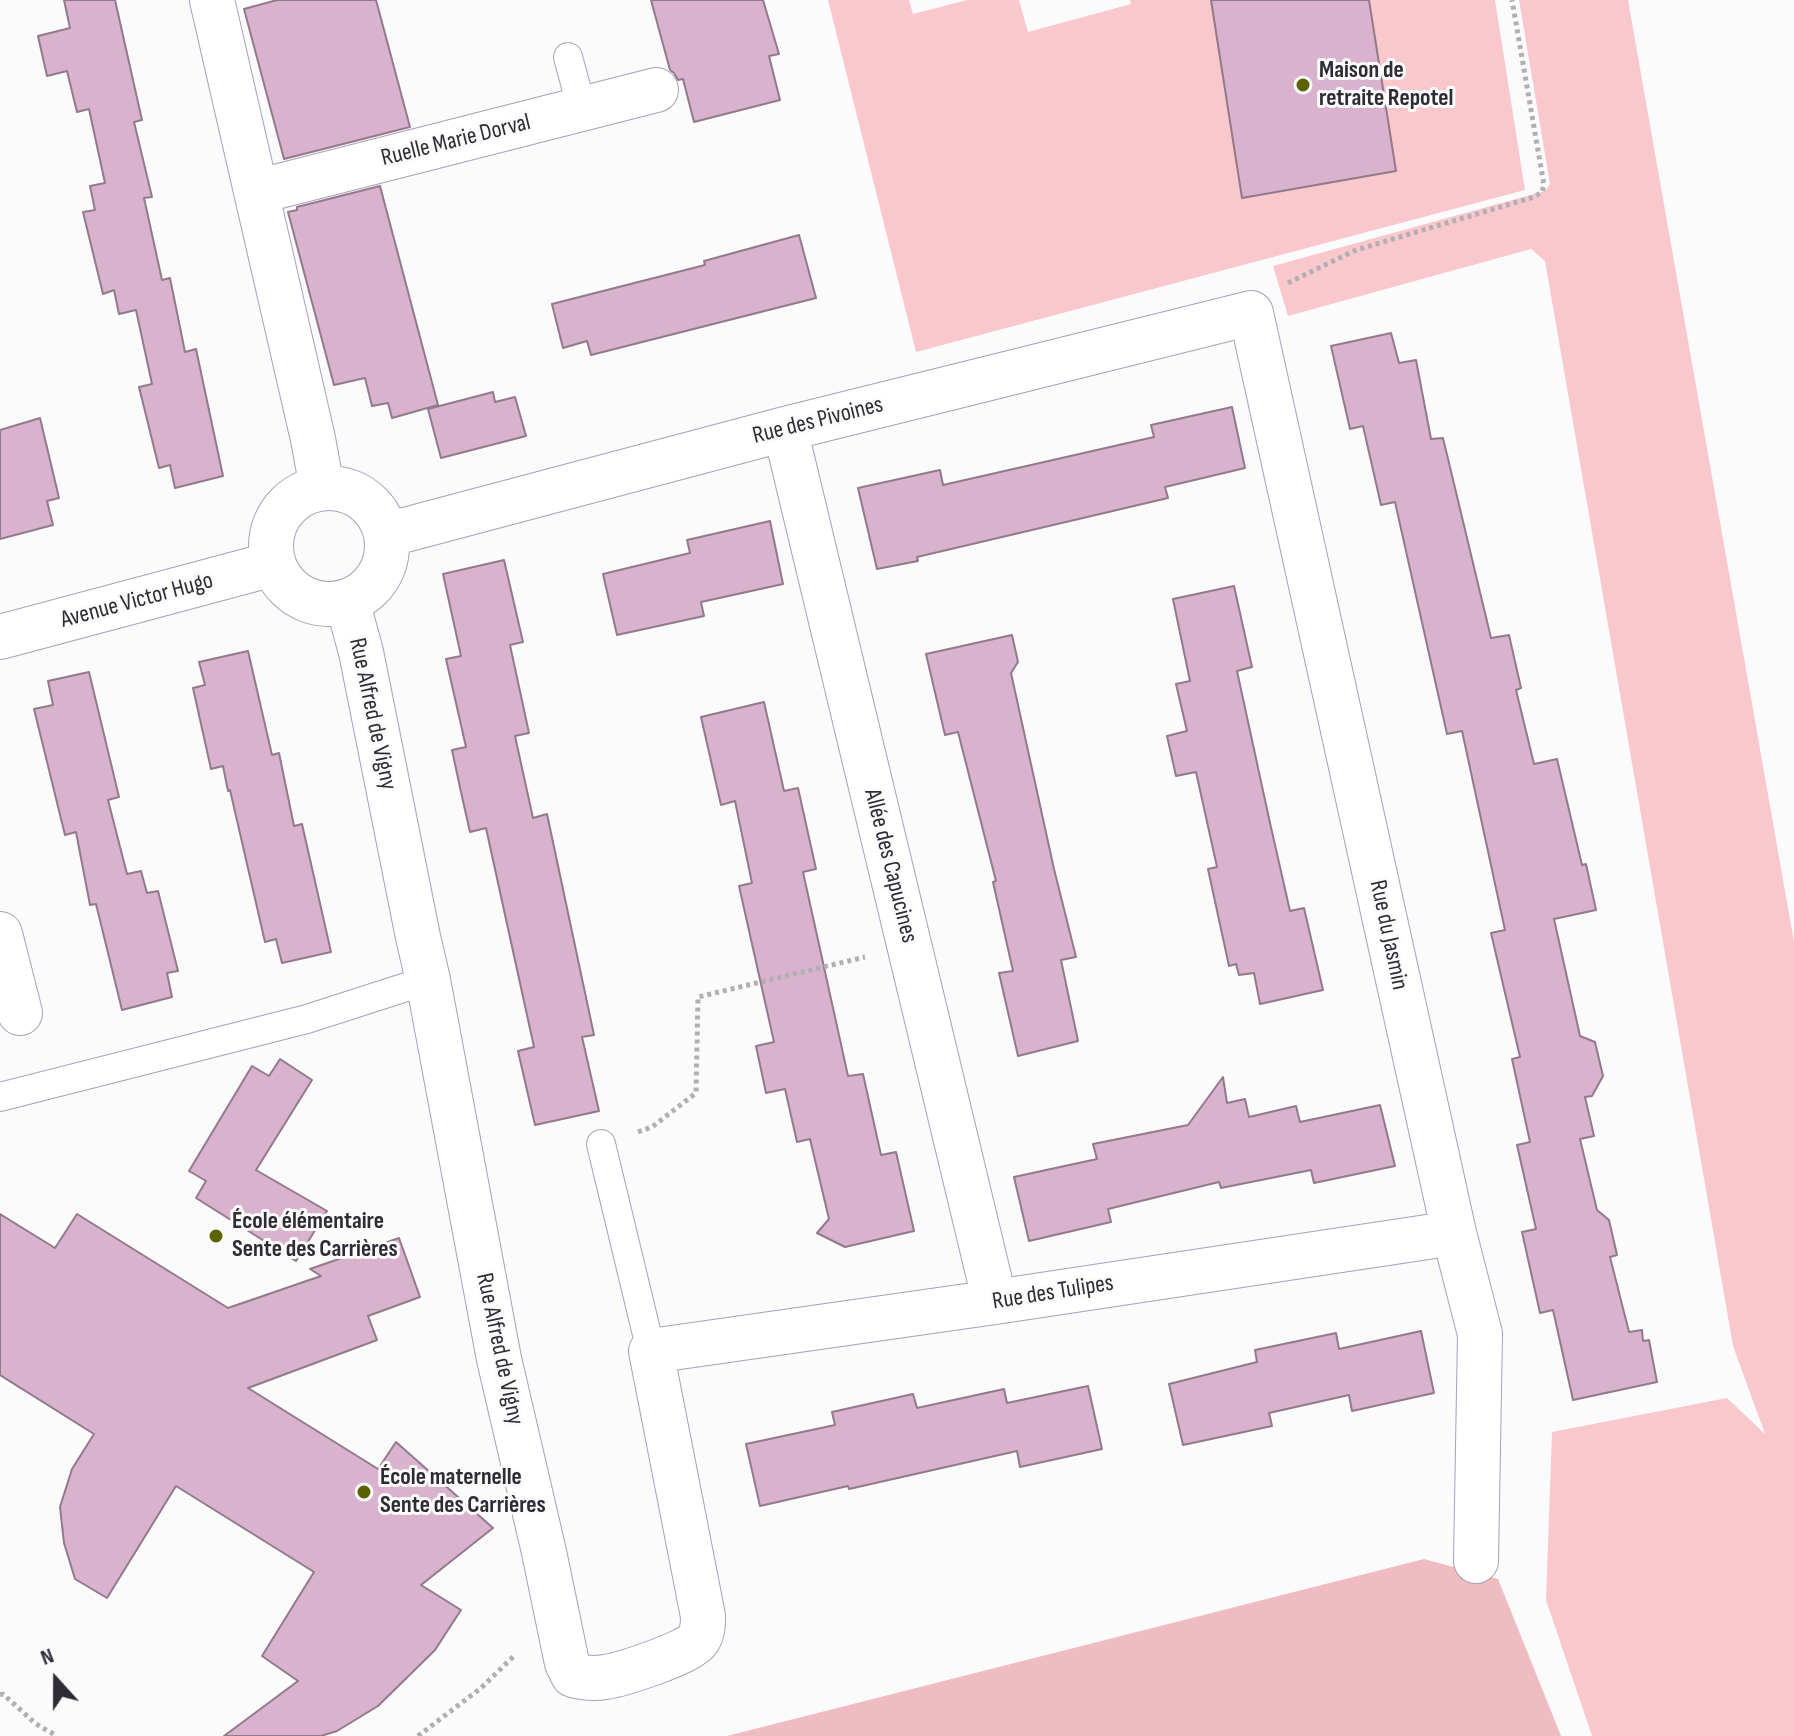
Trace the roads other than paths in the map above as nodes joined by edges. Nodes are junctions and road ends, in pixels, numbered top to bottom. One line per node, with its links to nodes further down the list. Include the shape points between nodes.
1 (212, 0): 5 (street)
2 (568, 57): 4 (lane)
3 (656, 90): 4 (street, Ruelle Marie Dorval)
4 (582, 109): 5 (street, Ruelle Marie Dorval)
5 (256, 192): 8 (street)
6 (1266, 300): 7 (street, Rue des Pivoines); 18 (street, Rue du Jasmin)
7 (785, 429): 9 (street, Rue des Pivoines); 19 (street, Allée des Capucines)
8 (322, 488): 9 (street, via 344,489 364,498); 10 (street, via 286,506 274,524)
9 (386, 535): 11 (street, via 379,576)
10 (273, 564): 11 (street, via 284,584 302,598 324,604); 12 (street, Avenue Victor Hugo)
11 (347, 601): 14 (street, Rue Alfred de Vigny)
12 (0, 637)
13 (0, 934): 15 (street)
14 (428, 980): 16 (lane, via 307,1019); 20 (street, Rue Alfred de Vigny, via 499,1359 573,1675 608,1677 686,1651 703,1628)
15 (20, 1013)
16 (0, 1097)
17 (601, 1144): 20 (lane)
18 (1454, 1233): 19 (street, Rue des Tulipes); 21 (street, Rue du Jasmin, via 1480,1334)
19 (995, 1302): 20 (street, Rue des Tulipes)
20 (651, 1351)
21 (1476, 1561)

